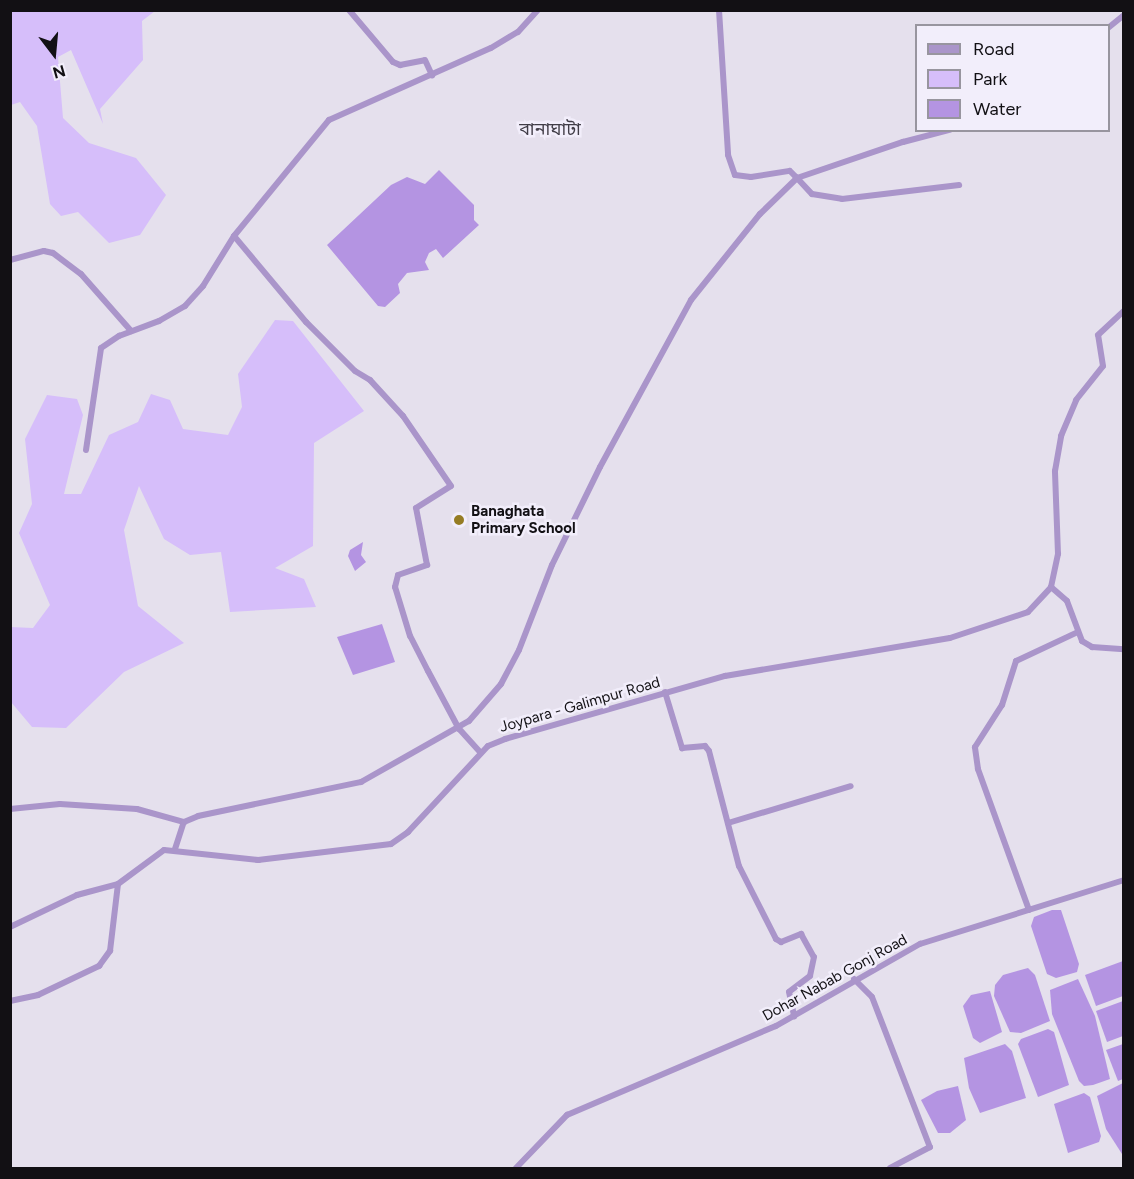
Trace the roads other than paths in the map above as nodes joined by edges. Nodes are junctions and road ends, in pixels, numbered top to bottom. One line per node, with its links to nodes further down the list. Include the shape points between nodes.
1 (349, 10): 6 (street, via 393,62 400,65 425,60)
2 (538, 10): 6 (street, via 518,32)
3 (719, 10): 8 (street, via 730,165 735,175 751,177 790,171)
4 (1124, 15): 5 (street)
5 (1110, 26)
6 (432, 75): 10 (street, via 387,91 329,120)
7 (943, 132): 8 (street)
8 (797, 178): 9 (street, via 812,194 842,199); 19 (street, via 760,214 691,300 600,467 501,684)
9 (959, 185)
10 (234, 236): 13 (street, via 203,286 185,306); 19 (street, via 306,322 403,416 452,486 416,508 426,554 424,569 404,571 395,579 410,636)
11 (10, 260): 13 (street, via 44,251 53,253 81,274)
12 (1124, 311): 15 (street, via 1098,335 1103,366 1076,400 1061,436 1054,471 1058,554)
13 (131, 331): 14 (street, via 101,348)
14 (86, 450)
15 (1051, 587): 16 (street, via 1067,601); 18 (street, Joypara - Galimpur Road, via 1028,612 950,638 783,664)
16 (1078, 632): 17 (street, via 1082,641 1092,647); 28 (street, via 1016,661 1002,705 975,747 978,769)
17 (1124, 649)
18 (665, 692): 20 (street, Joypara - Galimpur Road, via 505,739); 24 (street, via 681,748 705,746 709,751)
19 (459, 729): 20 (street); 23 (street, via 361,782 287,795)
20 (480, 752): 25 (street, Joypara - Galimpur Road, via 408,832 391,844 258,860 234,860)
21 (851, 786): 24 (street)
22 (10, 809): 23 (street, via 60,804 137,809)
23 (184, 822): 25 (street)
24 (728, 823): 32 (street, via 739,866 776,939 781,942 801,934 814,957 810,976 789,992)
25 (175, 849): 27 (street, via 153,856)
26 (1124, 880): 28 (street, Dohar Nabab Gonj Road)
27 (118, 884): 29 (street, via 77,895); 31 (street, via 110,951 99,966 38,995)
28 (1029, 910): 30 (street, Dohar Nabab Gonj Road, via 920,944)
29 (10, 927)
30 (854, 979): 32 (street, Dohar Nabab Gonj Road); 34 (street, via 872,998 930,1147)
31 (10, 1001)
32 (794, 1016): 33 (street, Dohar Nabab Gonj Road, via 567,1115)
33 (516, 1168)
34 (890, 1168)

